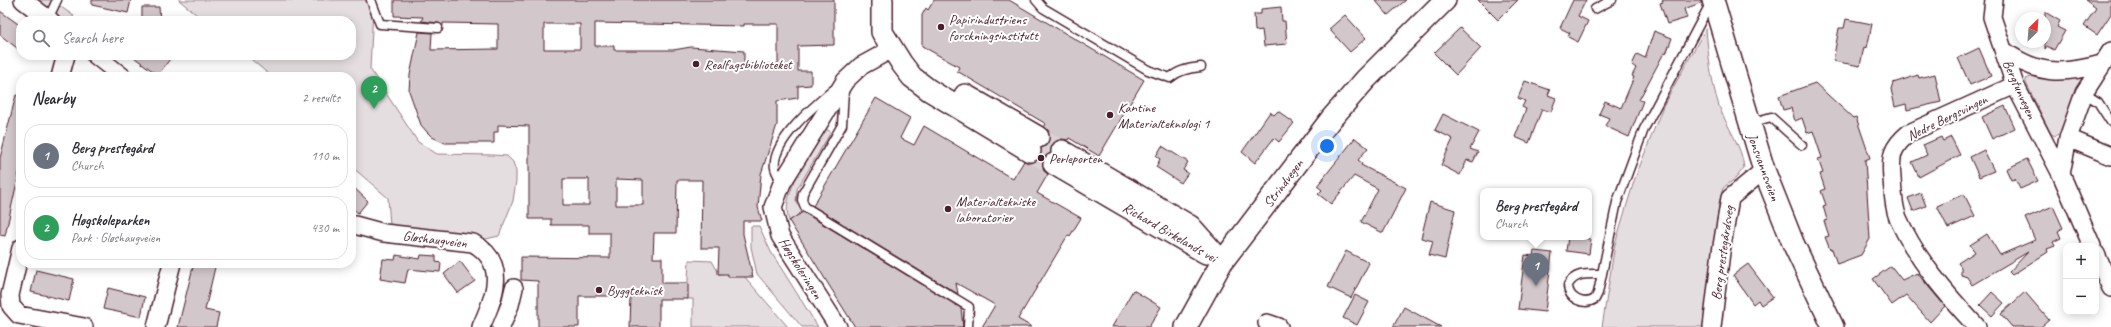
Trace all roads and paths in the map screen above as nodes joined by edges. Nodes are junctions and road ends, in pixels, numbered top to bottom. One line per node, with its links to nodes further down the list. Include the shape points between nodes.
1 (23, 0): 12 (street)
2 (57, 0): 13 (lane)
3 (371, 0): 14 (lane, via 380,24)
4 (882, 0): 16 (street, via 882,32)
5 (894, 0): 16 (street)
6 (1036, 0): 20 (lane, via 1043,8 1148,70 1170,78 1176,73)
7 (1445, 0): 38 (street, Strindvegen, via 1366,79 1331,119)
8 (1612, 0): 11 (lane)
9 (1713, 0): 27 (street, Jonsvannsveien); 41 (lane, via 1644,128 1617,202)
10 (1994, 0): 15 (street, Bergtunvegen, via 1992,17)
11 (1596, 9)
12 (45, 16)
13 (51, 16)
14 (438, 28)
15 (2003, 50): 17 (street, via 2016,60 2036,69 2058,73 2082,70); 24 (street, Bergtunvegen)
16 (897, 57): 23 (street, Høgskoleringen, via 861,66); 29 (street, via 912,77 929,90)
17 (2106, 58): 25 (street)
18 (65, 60): 21 (street)
19 (101, 60): 22 (street)
20 (1201, 67)
21 (61, 72)
22 (117, 72)
23 (845, 81): 34 (street, Høgskoleringen); 34 (lane, Høgskoleringen, via 813,106 779,146 775,168); 49 (lane, via 842,125 803,193 802,200 806,206 969,306)
24 (2015, 85): 33 (street, Bergtunvegen); 53 (street, Nedre Bergsvingen, via 1909,133 1897,142 1891,163 1898,216 1914,247 1956,304)
25 (2084, 93): 26 (lane, via 2103,107); 28 (street)
26 (2111, 122)
27 (1749, 124): 30 (lane, via 1771,117); 32 (street, Jonsvannsveien)
28 (2068, 138): 31 (street); 33 (street)
29 (1034, 144)
30 (1802, 145)
31 (2111, 156)
32 (1764, 170): 51 (street, Berg prestegårdsveg, via 1730,198); 52 (street, Jonsvannsveien, via 1793,243)
33 (2062, 174): 36 (street, Bergtunvegen)
34 (782, 183): 48 (street, Høgskoleringen, via 773,206 780,236)
35 (356, 225): 46 (street, Gløshaugveien, via 384,233 473,243 485,250 492,262 497,283 492,303)
36 (2091, 243)
37 (2099, 261): 43 (street)
38 (1222, 262): 38 (street, Richard Birkelands vei, via 1190,226 1058,158 1182,239); 50 (street, Strindvegen)
39 (16, 268): 44 (street, via 10,295 11,306 19,315)
40 (171, 268): 45 (street)
41 (1602, 274): 41 (lane, via 1595,299 1586,302 1570,294 1568,286 1574,277 1581,274)
42 (514, 288): 47 (street)
43 (2111, 288)
44 (84, 327)
45 (156, 327)
46 (481, 327)
47 (500, 327)
48 (838, 327)
49 (968, 327)
50 (1186, 327)
51 (1712, 327)
52 (1833, 327)
53 (1977, 327)

